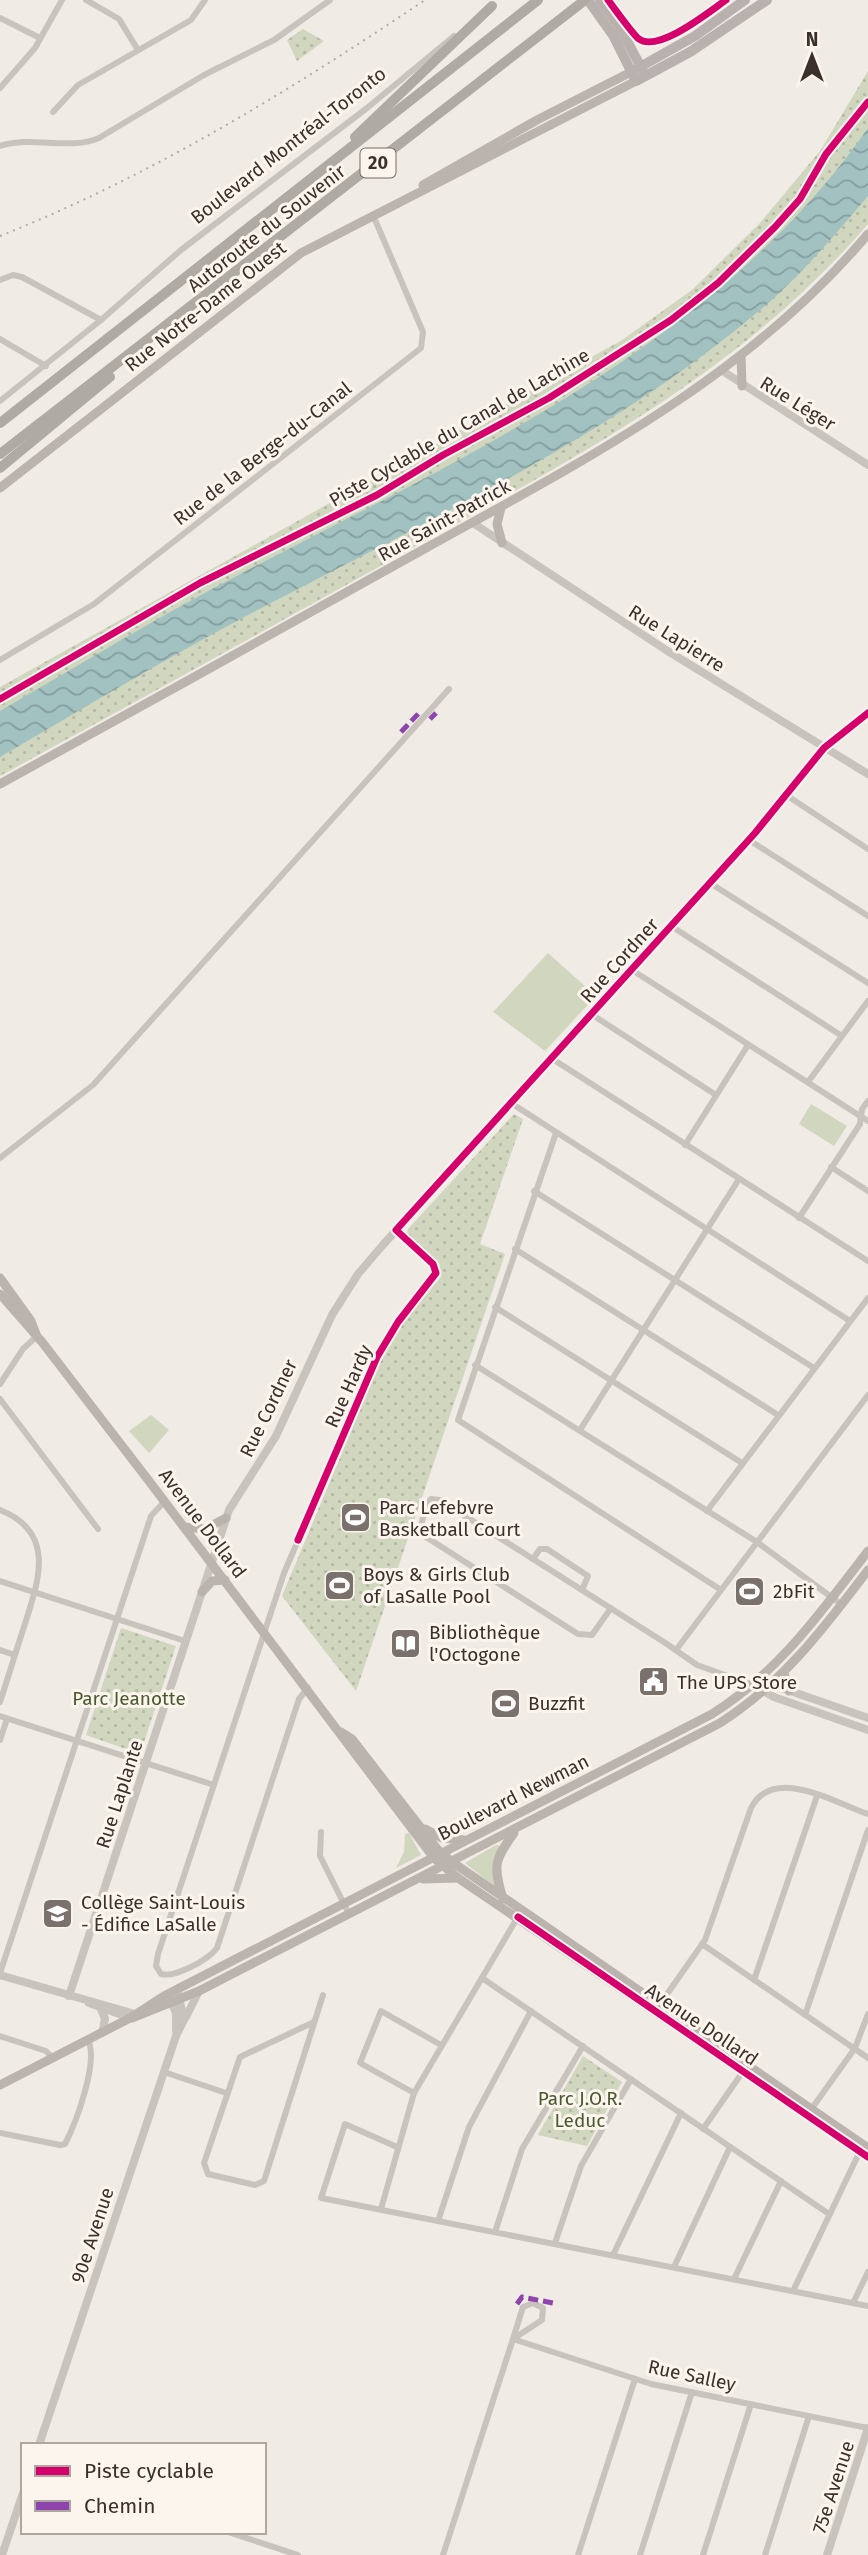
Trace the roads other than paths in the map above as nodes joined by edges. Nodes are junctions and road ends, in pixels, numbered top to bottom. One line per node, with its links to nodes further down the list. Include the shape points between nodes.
1 (62, 0): 12 (street)
2 (86, 0): 13 (street, via 119,19)
3 (205, 0): 13 (street, via 191,20)
4 (330, 0): 19 (street, via 274,40 236,57 96,140 19,141)
5 (538, 0): 20 (highway, Autoroute du Souvenir / 20)
6 (586, 0): 10 (main road); 25 (highway, Autoroute du Souvenir / 20)
7 (745, 0): 16 (main road, Rue Notre-Dame Ouest)
8 (767, 0): 16 (main road, Rue Notre-Dame Ouest, via 690,52)
9 (495, 3): 20 (highway); 24 (street, Boulevard Montréal-Toronto, via 367,108 180,250)
10 (600, 4): 16 (main road)
11 (0, 18): 12 (street)
12 (40, 38): 17 (street)
13 (138, 50): 15 (street)
14 (93, 65): 15 (street)
15 (98, 74): 18 (street, via 76,86)
16 (638, 74): 21 (main road, Rue Notre-Dame Ouest, via 525,126)
17 (0, 88)
18 (54, 112)
19 (0, 146)
20 (323, 169): 32 (highway, Autoroute du Souvenir / 20)
21 (373, 215): 36 (main road, Rue Notre-Dame Ouest, via 278,270); 40 (street, Rue de la Berge-du-Canal, via 423,332 421,348 96,603)
22 (868, 234): 27 (main road, Rue Saint-Patrick, via 802,303)
23 (0, 279): 24 (street, via 20,276)
24 (101, 320): 28 (street, Boulevard Montréal-Toronto)
25 (170, 325): 33 (highway, Autoroute du Souvenir / 20); 35 (highway)
26 (0, 339): 28 (street)
27 (741, 355): 29 (main road, Rue Saint-Patrick); 30 (main road)
28 (46, 366): 31 (street, Boulevard Montréal-Toronto)
29 (721, 370): 30 (street, Rue Léger); 37 (main road, Rue Saint-Patrick, via 575,467)
30 (742, 386): 34 (street, Rue Léger)
31 (0, 401)
32 (0, 420)
33 (0, 454)
34 (868, 465)
35 (0, 468)
36 (0, 488)
37 (500, 508): 38 (main road, Rue Saint-Patrick); 39 (main road, via 497,524)
38 (473, 523): 39 (street, Rue Lapierre); 45 (main road, Rue Saint-Patrick)
39 (502, 543): 43 (street, Rue Lapierre)
40 (0, 660)
41 (449, 689): 67 (street, via 101,1077)
42 (868, 713): 43 (street, Rue Cordner)
43 (824, 748): 44 (street, Rue Lapierre); 46 (street, Rue Cordner)
44 (868, 774)
45 (0, 784)
46 (786, 795): 47 (street, Rue Cordner); 48 (street)
47 (749, 839): 49 (street, Rue Cordner); 50 (street)
48 (868, 849)
49 (710, 883): 51 (street, Rue Cordner); 53 (street)
50 (868, 916)
51 (671, 926): 52 (street, Rue Cordner); 56 (street)
52 (632, 970): 55 (street, Rue Cordner); 57 (street)
53 (868, 984)
54 (868, 1001): 56 (street)
55 (591, 1014): 58 (street, Rue Cordner); 60 (street)
56 (842, 1036): 59 (street)
57 (748, 1045): 59 (street); 60 (street)
58 (551, 1058): 62 (street, Rue Cordner); 66 (street)
59 (808, 1082): 63 (street)
60 (716, 1095): 66 (street)
61 (868, 1101): 63 (street)
62 (511, 1103): 65 (street); 74 (street, Rue Cordner)
63 (861, 1116): 64 (street); 68 (street)
64 (868, 1121)
65 (556, 1133): 70 (street); 73 (street)
66 (685, 1145): 69 (street)
67 (0, 1158)
68 (831, 1167): 71 (street); 72 (street)
69 (739, 1179): 72 (street); 73 (street)
70 (534, 1191): 75 (street); 78 (street)
71 (868, 1191)
72 (799, 1218): 76 (street)
73 (707, 1229): 78 (street); 82 (street)
74 (396, 1230): 97 (street, Rue Cordner, via 336,1307 280,1429); 115 (street, Rue Hardy, via 433,1264 436,1273 377,1357 284,1573)
75 (515, 1249): 81 (street); 83 (street)
76 (868, 1261)
77 (0, 1278): 84 (main road, Avenue Dollard)
78 (676, 1279): 83 (street); 86 (street)
79 (0, 1294): 84 (main road, Avenue Dollard)
80 (868, 1298): 82 (street)
81 (495, 1307): 85 (street); 87 (street)
82 (850, 1321): 86 (street)
83 (644, 1330): 87 (street); 91 (street)
84 (37, 1336): 88 (street); 94 (main road, Avenue Dollard)
85 (475, 1365): 92 (street); 108 (street, via 458,1419 464,1426)
86 (814, 1368): 91 (street)
87 (612, 1380): 92 (street); 93 (street)
88 (0, 1384)
89 (868, 1395): 100 (street)
90 (0, 1399): 99 (street)
91 (778, 1415): 93 (street)
92 (580, 1430): 96 (street)
93 (743, 1463): 96 (street)
94 (164, 1501): 98 (main road, Avenue Dollard); 114 (street, via 152,1513)
95 (0, 1510): 109 (street, via 21,1522 35,1542 40,1565)
96 (707, 1511): 100 (street)
97 (226, 1518): 98 (main road, via 205,1529); 103 (street, Rue Cordner)
98 (184, 1527): 103 (main road, Avenue Dollard)
99 (98, 1530)
100 (757, 1542): 108 (street); 111 (street)
101 (868, 1551): 111 (main road, Boulevard Newman)
102 (533, 1559): 107 (street); 107 (street, via 542,1549 588,1576); 113 (street, via 439,1499 425,1507 421,1528 426,1537 578,1634 592,1635)
103 (211, 1562): 105 (main road, Avenue Dollard); 110 (street, Rue Laplante)
104 (868, 1570): 112 (main road, Boulevard Newman)
105 (225, 1580): 110 (main road, via 212,1581); 115 (main road, Avenue Dollard)
106 (0, 1581): 109 (street)
107 (582, 1590): 113 (street)
108 (721, 1590): 118 (street)
109 (35, 1592): 114 (street); 119 (street)
110 (202, 1592): 116 (street, Rue Laplante)
111 (832, 1598): 112 (street); 121 (main road, Boulevard Newman, via 794,1646)
112 (842, 1605): 120 (main road, Boulevard Newman)
113 (611, 1608): 118 (street)
114 (117, 1619): 116 (street); 131 (street)
115 (264, 1631): 122 (main road, Avenue Dollard); 133 (street)
116 (185, 1641): 132 (street, Rue Laplante)
117 (0, 1650): 119 (street)
118 (676, 1650): 121 (street, via 697,1665)
119 (15, 1655): 125 (street)
120 (785, 1673): 123 (main road, Boulevard Newman); 124 (main road)
121 (753, 1685): 123 (street); 140 (main road, Boulevard Newman, via 694,1724)
122 (308, 1688): 129 (main road, Avenue Dollard); 133 (street, via 299,1699 215,1952 169,1976 159,1973 156,1966)
123 (767, 1689): 124 (street); 128 (street); 137 (main road, Boulevard Newman, via 706,1731)
124 (789, 1690): 126 (street)
125 (0, 1702)
126 (868, 1717)
127 (4, 1718): 130 (street); 131 (street)
128 (868, 1730)
129 (341, 1732): 136 (main road, Avenue Dollard, via 352,1739); 141 (main road, Avenue Dollard)
130 (0, 1740)
131 (77, 1741): 132 (street); 150 (street)
132 (145, 1763): 133 (street); 155 (street, Rue Laplante)
133 (214, 1786)
134 (817, 1796): 135 (street); 149 (street, via 782,1786 768,1789 755,1800); 152 (street)
135 (868, 1814)
136 (420, 1827): 140 (main road, via 443,1838); 141 (main road, Avenue Dollard)
137 (517, 1828): 142 (main road, Boulevard Newman); 145 (main road, via 497,1860)
138 (868, 1830): 162 (street)
139 (321, 1832): 146 (street, via 320,1856)
140 (468, 1840): 141 (main road, Boulevard Newman)
141 (438, 1856): 142 (main road, Avenue Dollard); 146 (main road, Boulevard Newman)
142 (448, 1864): 143 (main road, Avenue Dollard); 144 (main road, Boulevard Newman); 145 (main road, Avenue Dollard)
143 (458, 1878): 144 (main road); 148 (main road, Avenue Dollard)
144 (418, 1879): 147 (main road, Boulevard Newman)
145 (503, 1899): 148 (main road, Avenue Dollard)
146 (344, 1905): 147 (street); 156 (main road, Boulevard Newman)
147 (349, 1914): 153 (main road, Boulevard Newman)
148 (520, 1914): 151 (street); 158 (main road, Avenue Dollard)
149 (702, 1944): 152 (street); 158 (street)
150 (0, 1974): 155 (street)
151 (482, 1978): 160 (street); 170 (street)
152 (754, 1980): 162 (street)
153 (199, 1991): 156 (main road, Boulevard Newman); 164 (street, 90e Avenue)
154 (323, 1994): 165 (street)
155 (69, 1996): 157 (street)
156 (174, 1996): 163 (main road, Boulevard Newman); 164 (street); 168 (street, 90e Avenue)
157 (83, 2000): 159 (street); 163 (street)
158 (657, 2008): 175 (main road, Avenue Dollard)
159 (101, 2009): 163 (street); 166 (street)
160 (531, 2011): 171 (street); 192 (street, via 468,2127)
161 (868, 2014): 172 (street)
162 (805, 2015): 172 (street)
163 (133, 2016): 166 (main road, Boulevard Newman)
164 (184, 2020): 168 (street, 90e Avenue)
165 (313, 2022): 179 (street, via 240,2057); 179 (street, via 260,2185 208,2174 204,2168)
166 (102, 2033): 169 (main road, Boulevard Newman)
167 (0, 2036): 173 (street, via 46,2051)
168 (176, 2036): 176 (street, 90e Avenue)
169 (88, 2040): 173 (main road, Boulevard Newman); 184 (street, via 91,2065 65,2144)
170 (441, 2045): 180 (street); 180 (street, via 381,2011 360,2063)
171 (583, 2046): 177 (street); 193 (street, via 522,2149)
172 (855, 2048): 174 (street); 181 (street)
173 (53, 2058): 178 (main road, Boulevard Newman)
174 (868, 2058)
175 (745, 2068): 181 (main road, Avenue Dollard); 183 (street)
176 (164, 2072): 179 (street); 208 (street, 90e Avenue)
177 (631, 2079): 182 (street); 194 (street, via 581,2166)
178 (0, 2085)
179 (226, 2093)
180 (414, 2094): 185 (street)
181 (809, 2112): 187 (main road, Avenue Dollard)
182 (681, 2113): 183 (street); 195 (street)
183 (703, 2129): 186 (street)
184 (0, 2133)
185 (397, 2147): 190 (street); 190 (street, via 345,2123 321,2198)
186 (730, 2147): 189 (street); 196 (street)
187 (864, 2148): 188 (main road, Avenue Dollard); 191 (street)
188 (868, 2157)
189 (781, 2181): 191 (street); 198 (street)
190 (381, 2209): 192 (street)
191 (829, 2214): 199 (street)
192 (438, 2221): 193 (street)
193 (495, 2232): 194 (street)
194 (555, 2243): 195 (street)
195 (613, 2255): 196 (street)
196 (674, 2267): 198 (street)
197 (868, 2272): 200 (street)
198 (734, 2279): 199 (street)
199 (793, 2291): 200 (street)
200 (853, 2304): 201 (street)
201 (868, 2306)
202 (513, 2339): 202 (street, via 542,2320 541,2306 530,2303 523,2307); 203 (street, Rue Salley); 213 (street)
203 (635, 2379): 204 (street, Rue Salley); 214 (street)
204 (692, 2392): 205 (street, Rue Salley); 215 (street)
205 (751, 2404): 206 (street, Rue Salley); 216 (street)
206 (809, 2416): 207 (street, Rue Salley); 217 (street)
207 (868, 2428): 218 (street, 75e Avenue)
208 (40, 2443)
209 (21, 2499): 211 (street)
210 (234, 2534): 212 (street)
211 (2, 2555)
212 (298, 2555)
213 (443, 2555)
214 (578, 2555)
215 (640, 2555)
216 (703, 2555)
217 (765, 2555)
218 (827, 2555)

